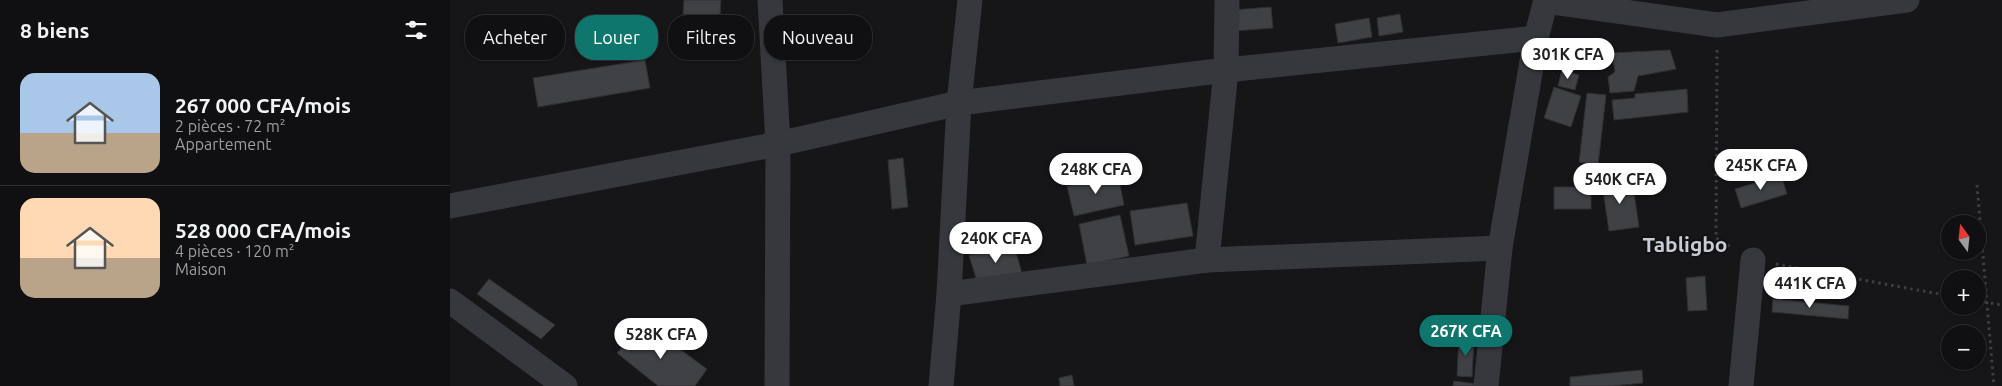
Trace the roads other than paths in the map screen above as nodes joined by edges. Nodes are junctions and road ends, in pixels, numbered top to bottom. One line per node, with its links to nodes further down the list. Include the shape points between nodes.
1 (770, 0): 9 (street)
2 (970, 0): 8 (street)
3 (1227, 0): 7 (street)
4 (1908, 0): 5 (street, via 1717,25)
5 (1546, 1): 6 (street)
6 (1536, 38): 7 (street); 11 (street)
7 (1226, 70): 8 (street); 12 (street)
8 (959, 103): 9 (street); 14 (street)
9 (778, 144): 10 (street); 17 (street)
10 (450, 206)
11 (1500, 248): 12 (street); 19 (street)
12 (1207, 260): 14 (street)
13 (1753, 260): 20 (street)
14 (949, 294): 18 (street)
15 (450, 301): 16 (street)
16 (565, 386)
17 (777, 386)
18 (941, 386)
19 (1486, 386)
20 (1741, 386)

